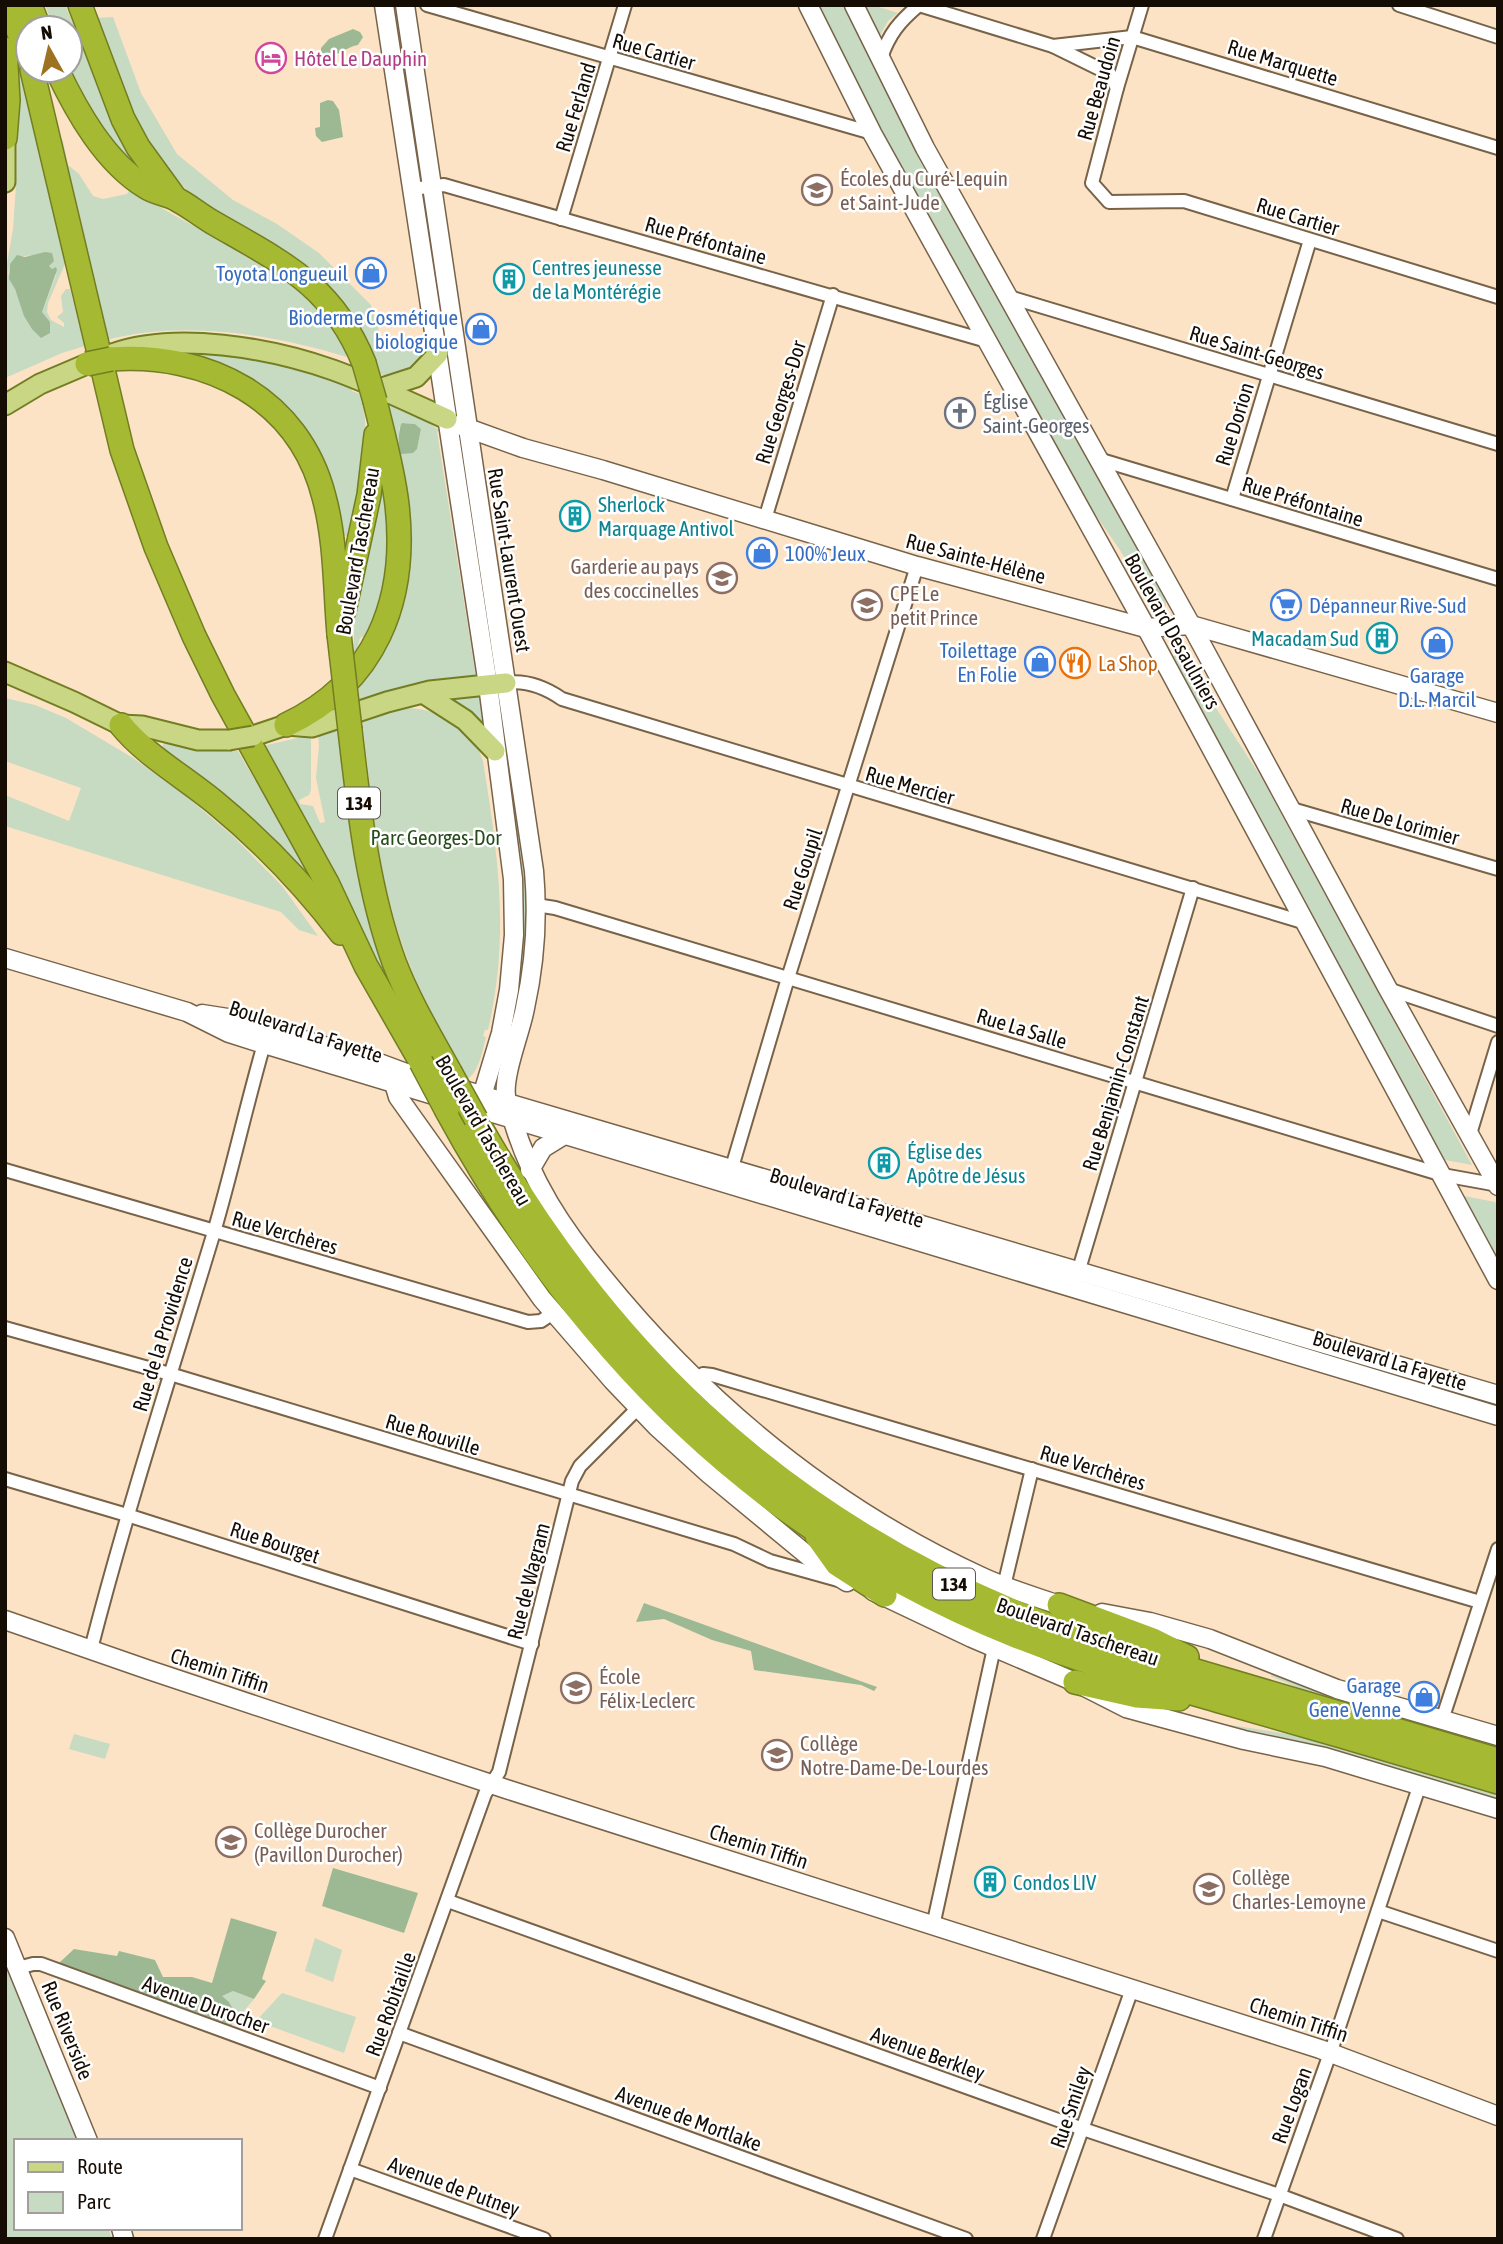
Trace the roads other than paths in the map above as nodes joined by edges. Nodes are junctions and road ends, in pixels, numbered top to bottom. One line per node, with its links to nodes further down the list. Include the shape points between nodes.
1 (80, 5): 27 (highway, via 123,119)
2 (405, 5): 10 (street); 25 (street, Rue Saint-Laurent Ouest)
3 (427, 5): 15 (street, Rue Cartier)
4 (625, 5): 15 (street, Rue Ferland)
5 (808, 5): 20 (street, Boulevard Desaulniers)
6 (854, 5): 16 (street, Boulevard Desaulniers)
7 (919, 5): 13 (street, Rue Marquette); 16 (street, via 898,22)
8 (1142, 5): 11 (street, Rue Beaudoin)
9 (1399, 5): 12 (street)
10 (385, 6): 26 (street, Rue Saint-Laurent Ouest)
11 (1132, 37): 13 (street, Rue Marquette); 19 (street, Rue Beaudoin); 22 (street, Rue Marquette)
12 (1498, 37)
13 (1053, 47): 19 (street, Rue Marquette, via 1110,74)
14 (5, 49): 21 (highway)
15 (609, 58): 20 (street, Rue Cartier); 28 (street, Rue Ferland)
16 (881, 58): 31 (street, Boulevard Desaulniers)
17 (35, 84): 65 (highway, Boulevard Taschereau, via 113,415 140,504 206,661 327,883)
18 (65, 84): 27 (highway, Boulevard Taschereau, via 86,122 118,163 148,188)
19 (1116, 88): 24 (street, Rue Beaudoin)
20 (872, 133): 33 (street, Boulevard Desaulniers)
21 (5, 138): 23 (main road)
22 (1498, 148)
23 (5, 182)
24 (1092, 183): 29 (street, Rue Cartier, via 1109,202 1184,201)
25 (433, 186): 26 (street, Rue Préfontaine); 28 (street, Rue Préfontaine); 41 (street, Rue Saint-Laurent Ouest)
26 (412, 189): 34 (street, Rue Saint-Laurent Ouest)
27 (175, 198): 38 (highway, Boulevard Taschereau, bridge, via 306,279 341,318)
28 (561, 219): 30 (street, Rue Préfontaine)
29 (1310, 240): 32 (street, Rue Cartier); 37 (street, Rue Dorion)
30 (833, 295): 33 (street, Rue Préfontaine); 45 (street, Rue Georges-Dor)
31 (1006, 296): 37 (street, Rue Saint-Georges); 43 (street, Boulevard Desaulniers)
32 (1498, 296)
33 (987, 341): 49 (street, Boulevard Desaulniers)
34 (438, 354): 38 (main road, via 416,377); 40 (street, Rue Saint-Laurent Ouest)
35 (110, 357): 36 (highway, bridge); 38 (main road, via 161,344 217,345 332,370); 50 (highway, via 171,361 222,376 253,394 289,428 312,463 326,505)
36 (87, 364): 39 (main road)
37 (1269, 376): 42 (street, Rue Saint-Georges); 44 (street, Rue Dorion)
38 (377, 395): 40 (main road); 50 (highway, Boulevard Taschereau, via 372,479); 56 (highway, via 397,505 399,550 392,601 381,634 356,672 329,700)
39 (5, 405)
40 (447, 419): 41 (street, Rue Sainte-Hélène); 52 (street, Rue Saint-Laurent Ouest)
41 (469, 429): 45 (street, Rue Sainte-Hélène); 52 (street, Rue Saint-Laurent Ouest)
42 (1498, 443)
43 (1098, 459): 44 (street, Rue Préfontaine); 48 (street, Boulevard Desaulniers)
44 (1232, 499): 47 (street, Rue Préfontaine)
45 (765, 520): 46 (street, Rue Sainte-Hélène)
46 (917, 566): 49 (street, Rue Sainte-Hélène); 58 (street, Rue Goupil)
47 (1498, 579)
48 (1191, 625): 49 (street, Rue Sainte-Hélène); 54 (street, Rue Sainte-Hélène); 59 (street, Boulevard Desaulniers)
49 (1146, 628): 63 (street, Boulevard Desaulniers)
50 (339, 634): 76 (highway, Boulevard Taschereau / 134, bridge, via 368,863 385,933 410,999 450,1072)
51 (5, 672): 55 (main road)
52 (497, 684): 53 (main road); 57 (street, Rue Saint-Laurent Ouest); 58 (street, Rue Mercier, via 520,681 562,699); 62 (street, Rue Saint-Laurent Ouest, via 531,848)
53 (423, 692): 56 (main road, via 312,727); 57 (main road, via 465,720)
54 (1498, 713)
55 (121, 725): 56 (main road, bridge, via 198,740 229,740); 65 (highway, via 135,743 192,784 274,856)
56 (285, 725)
57 (495, 751): 76 (street, Rue Saint-Laurent Ouest, via 511,866 514,935 505,1012)
58 (849, 787): 61 (street, Rue Mercier); 66 (street, Rue Goupil)
59 (1292, 810): 60 (street, Rue De Lorimier); 67 (street, Boulevard Desaulniers)
60 (1498, 869)
61 (1193, 888): 63 (street, Rue Mercier); 74 (street, Rue Benjamin-Constant)
62 (536, 905): 66 (street, Rue La Salle); 75 (street, Rue Saint-Laurent Ouest, via 531,978 506,1085)
63 (1306, 923): 82 (street, Boulevard Desaulniers)
64 (5, 958): 71 (street, Boulevard La Fayette, via 187,1012 229,1033)
65 (366, 966): 99 (highway, Boulevard Taschereau / 134, bridge, via 475,1162 554,1281 646,1388 705,1444)
66 (788, 978): 74 (street, Rue La Salle); 83 (street, Rue Goupil)
67 (1388, 989): 68 (street); 69 (street, Boulevard Desaulniers)
68 (1436, 1006): 69 (street, via 1420,1008); 70 (street)
69 (1409, 1026): 78 (street, Boulevard Desaulniers)
70 (1498, 1026)
71 (266, 1037): 73 (street, Boulevard La Fayette); 85 (street, Rue de la Providence)
72 (1498, 1042): 78 (street)
73 (397, 1077): 76 (street, Boulevard La Fayette); 88 (street, Boulevard Taschereau, via 395,1092 400,1100)
74 (1135, 1082): 82 (street, Rue La Salle); 87 (street, Rue Benjamin-Constant)
75 (507, 1102): 76 (street, Boulevard La Fayette); 77 (street, Rue Saint-Laurent Ouest); 83 (street, Boulevard La Fayette)
76 (483, 1109): 77 (street, Boulevard La Fayette); 111 (highway, Boulevard Taschereau / 134, via 547,1236 610,1317 686,1398 782,1480 875,1542 985,1599 1086,1638)
77 (513, 1120): 79 (street, Boulevard La Fayette); 81 (street, Boulevard Taschereau)
78 (1470, 1134): 84 (street, Boulevard Desaulniers)
79 (564, 1135): 81 (street, via 543,1148); 83 (street, Boulevard La Fayette)
80 (5, 1170): 85 (street, Rue Verchères)
81 (530, 1170): 91 (street, Boulevard Taschereau, via 583,1253)
82 (1443, 1175): 84 (street, Rue La Salle); 86 (street, Boulevard Desaulniers)
83 (729, 1177): 87 (street, Boulevard La Fayette)
84 (1498, 1185)
85 (214, 1231): 88 (street, Rue Verchères, via 528,1322); 90 (street, Rue de la Providence)
86 (1498, 1280)
87 (1075, 1281): 92 (street, Boulevard La Fayette); 94 (street, Boulevard La Fayette)
88 (553, 1313): 93 (street, Boulevard Taschereau)
89 (5, 1328): 90 (street, Rue Rouville)
90 (170, 1374): 97 (street, Rue Rouville); 98 (street, Rue de la Providence)
91 (695, 1380): 95 (street, Rue Verchères, via 712,1375); 102 (street, Boulevard Taschereau, via 840,1498)
92 (1498, 1395)
93 (638, 1408): 97 (street, Rue de Wagram, via 580,1466); 101 (street, Boulevard Taschereau, via 709,1474)
94 (1498, 1416)
95 (1032, 1469): 102 (street); 104 (street, Rue Verchères)
96 (5, 1479): 98 (street, Rue Bourget)
97 (568, 1496): 101 (street, Rue Rouville); 107 (street, Rue de Wagram)
98 (127, 1515): 107 (street, Rue Bourget); 109 (street, Rue de la Providence)
99 (809, 1525): 103 (highway, via 837,1563); 112 (highway, Boulevard Taschereau / 134, via 895,1578 995,1627 1087,1661)
100 (1498, 1549): 104 (street)
101 (847, 1582): 103 (street, Boulevard Taschereau)
102 (1004, 1586): 105 (street, Boulevard Taschereau)
103 (885, 1595): 108 (street, Boulevard Taschereau)
104 (1480, 1602): 113 (street)
105 (1059, 1605): 111 (highway, via 1153,1640); 113 (street, Boulevard Taschereau, via 1210,1639 1328,1686)
106 (5, 1620): 109 (street, Chemin Tiffin)
107 (532, 1644): 117 (street, Rue de Wagram, via 499,1772)
108 (994, 1648): 110 (street, Boulevard Taschereau); 122 (street)
109 (91, 1649): 117 (street, Chemin Tiffin)
110 (1075, 1682): 112 (highway, via 1137,1696); 118 (street, Boulevard Taschereau, via 1135,1711 1325,1756)
111 (1237, 1683): 115 (highway, Boulevard Taschereau / 134)
112 (1222, 1701): 116 (highway, Boulevard Taschereau / 134)
113 (1441, 1720): 114 (street, Boulevard Taschereau)
114 (1498, 1736)
115 (1498, 1760)
116 (1498, 1782)
117 (491, 1784): 120 (street, Rue Robitaille); 122 (street, Chemin Tiffin)
118 (1420, 1784): 119 (street, Boulevard Taschereau); 121 (street, Rue Logan)
119 (1498, 1809)
120 (448, 1901): 127 (street, Rue Robitaille); 131 (street, Avenue Berkley)
121 (1378, 1911): 124 (street); 128 (street, Rue Logan)
122 (933, 1926): 126 (street, Chemin Tiffin)
123 (5, 1938): 125 (street, Rue Riverside)
124 (1498, 1951)
125 (18, 1968): 129 (street, Avenue Durocher, via 41,1964); 132 (street, Rue Riverside)
126 (1132, 1989): 128 (street, Chemin Tiffin); 131 (street, Rue Smiley)
127 (399, 2033): 129 (street, Rue Robitaille); 137 (street, Avenue de Mortlake)
128 (1330, 2053): 130 (street, Chemin Tiffin); 134 (street, Rue Logan)
129 (380, 2088): 133 (street, Rue Robitaille)
130 (1498, 2116)
131 (1083, 2129): 134 (street, Avenue Berkley); 138 (street, Rue Smiley)
132 (87, 2139)
133 (350, 2169): 135 (street, Rue Robitaille); 136 (street, Avenue de Putney)
134 (1279, 2195): 139 (street, Rue Logan); 140 (street, Avenue Berkley)
135 (325, 2239)
136 (544, 2239)
137 (966, 2239)
138 (1043, 2239)
139 (1264, 2239)
140 (1397, 2239)

